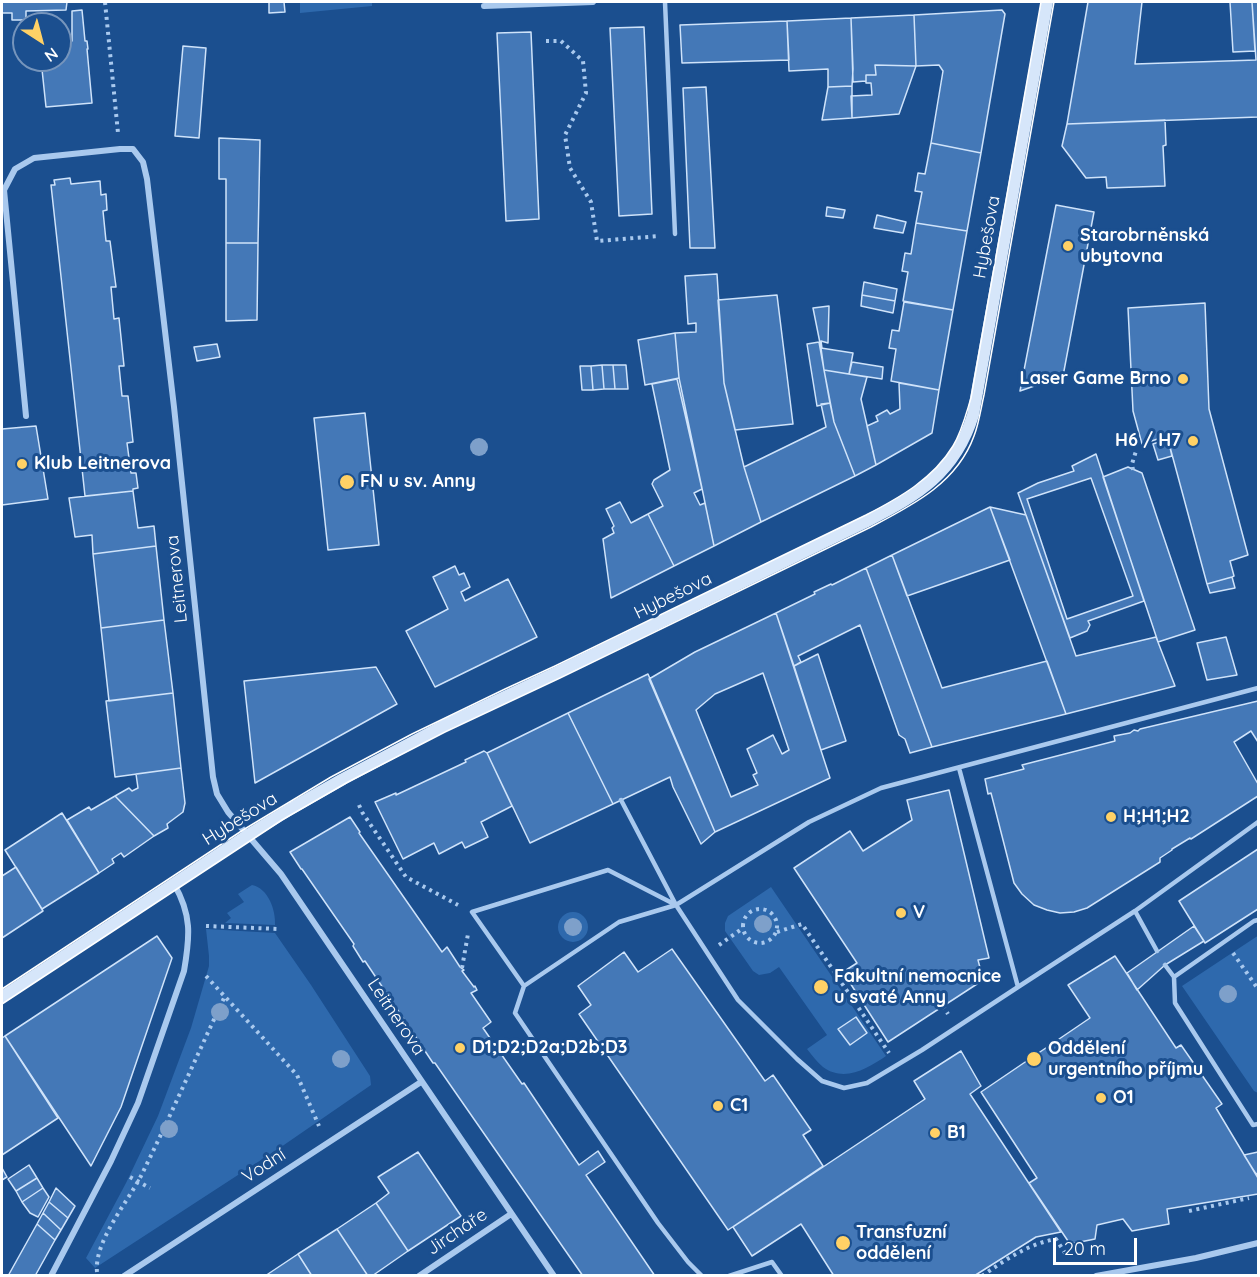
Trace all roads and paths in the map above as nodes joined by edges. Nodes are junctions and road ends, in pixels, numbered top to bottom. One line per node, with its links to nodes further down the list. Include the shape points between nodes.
1 (105, 2): 8 (path)
2 (593, 2): 5 (street)
3 (665, 2): 9 (lane)
4 (1047, 2): 18 (street, Hybešova, via 973,416 951,462 915,494 882,513 415,740)
5 (527, 3): 6 (street)
6 (484, 6)
7 (546, 41): 9 (path, via 561,41 583,62 586,93 566,135 570,168 591,202 597,241)
8 (120, 149): 10 (street, via 34,158 15,169 4,190); 18 (street, Leitnerova, via 132,149 143,162 147,179 213,777 222,803)
9 (675, 234)
10 (26, 416)
11 (1136, 451): 12 (path)
12 (1133, 470)
13 (1258, 688): 14 (lane)
14 (959, 768): 20 (lane, via 881,788 810,822); 36 (lane)
15 (621, 800): 20 (lane)
16 (359, 804): 21 (path, via 406,878)
17 (1258, 822): 22 (lane)
18 (248, 835): 19 (street, Hybešova); 41 (street, Leitnerova, via 281,874)
19 (174, 883): 39 (street, Hybešova); 53 (street, via 183,899 188,924 184,971 138,1103)
20 (676, 905): 21 (lane, via 608,870); 30 (lane); 35 (lane, via 619,922)
21 (472, 912): 32 (path); 35 (lane)
22 (1135, 912): 29 (lane); 36 (lane)
23 (1258, 920): 28 (lane)
24 (206, 926): 26 (path)
25 (743, 928): 27 (path, via 748,938 758,943 769,941); 27 (path, via 748,913 759,908 775,915); 30 (path)
26 (279, 929)
27 (777, 932): 40 (path, via 802,924)
28 (1224, 942): 34 (lane); 37 (path)
29 (1157, 951)
30 (707, 953): 40 (lane, via 738,1000 822,1081 844,1088 867,1083)
31 (1165, 965): 34 (lane)
32 (462, 968)
33 (206, 976): 38 (path)
34 (1174, 977): 42 (lane, via 1175,1003 1253,1125)
35 (524, 986): 57 (lane, via 515,1013 658,1223)
36 (1018, 987): 40 (lane)
37 (1258, 989)
38 (225, 996): 43 (path, via 297,1075); 45 (path)
39 (2, 997)
40 (897, 1065)
41 (421, 1082): 49 (street, Leitnerova); 54 (street, Vodní)
42 (1258, 1124)
43 (320, 1126)
44 (130, 1177): 45 (path)
45 (138, 1181): 46 (path); 52 (path, via 105,1239)
46 (150, 1188)
47 (1249, 1198): 48 (path)
48 (1189, 1211)
49 (511, 1214): 55 (street, Jircháře); 56 (street, Leitnerova)
50 (1258, 1244): 61 (street)
51 (1067, 1256): 60 (path, via 1056,1239 1039,1242)
52 (97, 1272)
53 (51, 1275)
54 (124, 1275)
55 (419, 1275)
56 (554, 1275)
57 (702, 1275)
58 (729, 1275): 59 (lane, via 772,1262)
59 (782, 1275)
60 (982, 1275)
61 (1096, 1275)

